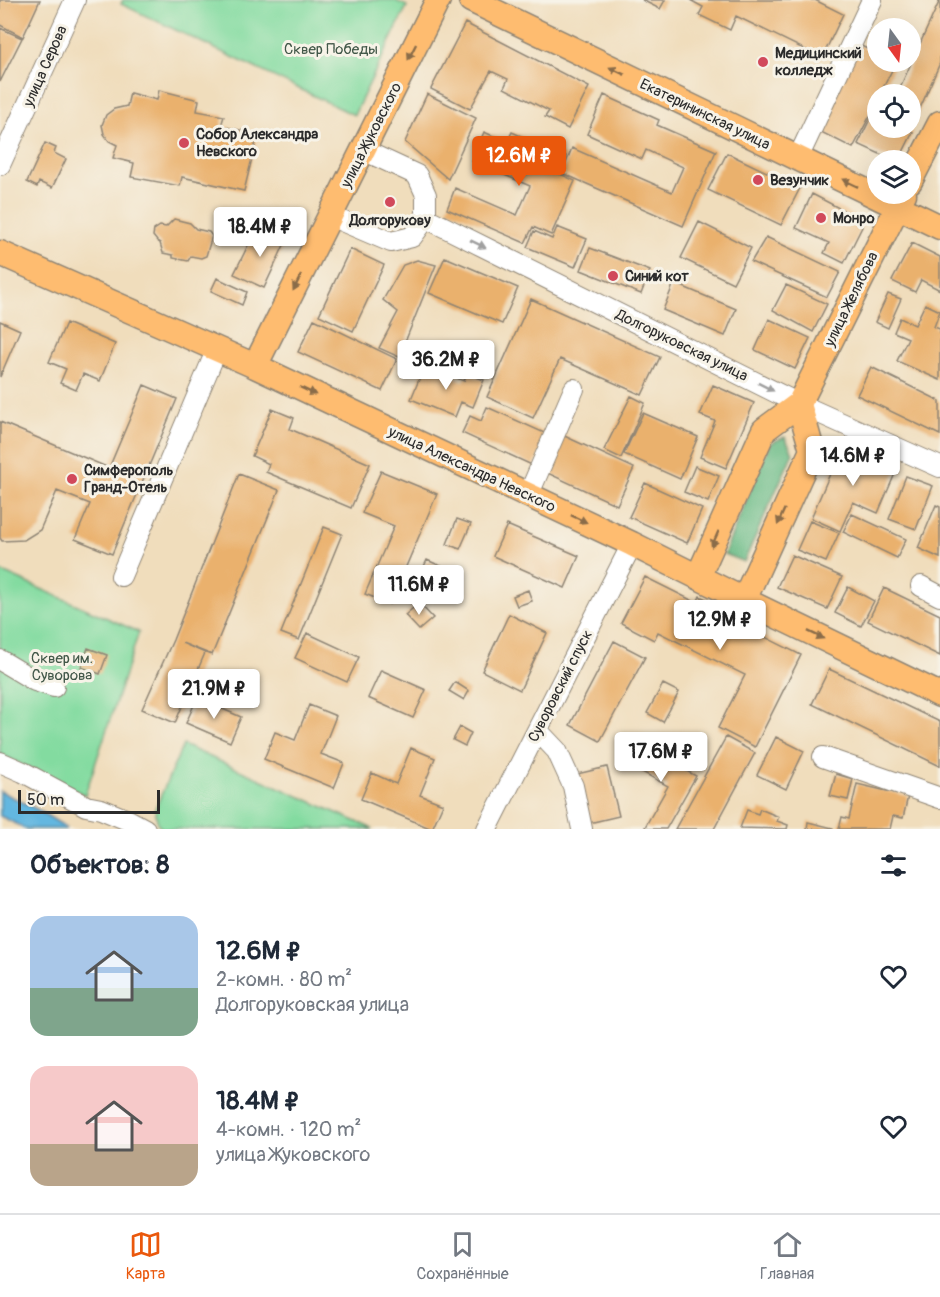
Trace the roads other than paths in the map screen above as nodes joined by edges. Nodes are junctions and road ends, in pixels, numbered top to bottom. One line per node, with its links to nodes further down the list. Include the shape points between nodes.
1 (75, 0): 9 (street, улица Серова)
2 (438, 0): 6 (main road, улица Жуковского, one-way to 6)
3 (471, 0): 7 (main road, Екатерининская улица, one-way to 3)
4 (872, 0): 7 (street)
5 (940, 123): 8 (main road)
6 (363, 150): 13 (main road, улица Жуковского); 14 (street, via 417,175 426,195)
7 (798, 158): 10 (main road, Екатерининская улица, one-way to 7)
8 (921, 160)
9 (0, 165)
10 (867, 186)
11 (899, 204): 20 (main road, улица Желябова)
12 (907, 204): 15 (main road, Екатерининская улица)
13 (330, 216): 14 (street, via 391,242 412,237); 18 (main road, улица Жуковского, one-way to 18)
14 (426, 218): 20 (street, Долгоруковская улица, one-way to 20)
15 (940, 227)
16 (0, 253): 17 (main road, улица Александра Невского)
17 (217, 349): 18 (main road, улица Александра Невского); 24 (street)
18 (255, 366): 22 (main road, улица Александра Невского, one-way to 22)
19 (574, 389): 22 (street)
20 (799, 404): 21 (street, Долгоруковская улица); 25 (main road, улица Желябова, one-way to 25, via 764,430); 28 (main road, one-way to 28, via 812,450)
21 (940, 467)
22 (528, 496): 23 (main road, улица Александра Невского, one-way to 23)
23 (632, 544): 25 (main road, улица Александра Невского); 32 (street, Суворовский спуск)
24 (121, 576)
25 (698, 577): 28 (main road, улица Александра Невского)
26 (921, 586): 27 (street)
27 (940, 596)
28 (744, 600): 31 (main road, улица Александра Невского, one-way to 31)
29 (0, 660): 30 (street, via 35,681)
30 (54, 687)
31 (940, 694)
32 (538, 730): 37 (street, Суворовский спуск); 38 (street, via 557,751 573,786)
33 (823, 757): 35 (street)
34 (0, 762): 36 (street, via 86,806)
35 (940, 798)
36 (145, 829)
37 (487, 829)
38 (582, 829)

